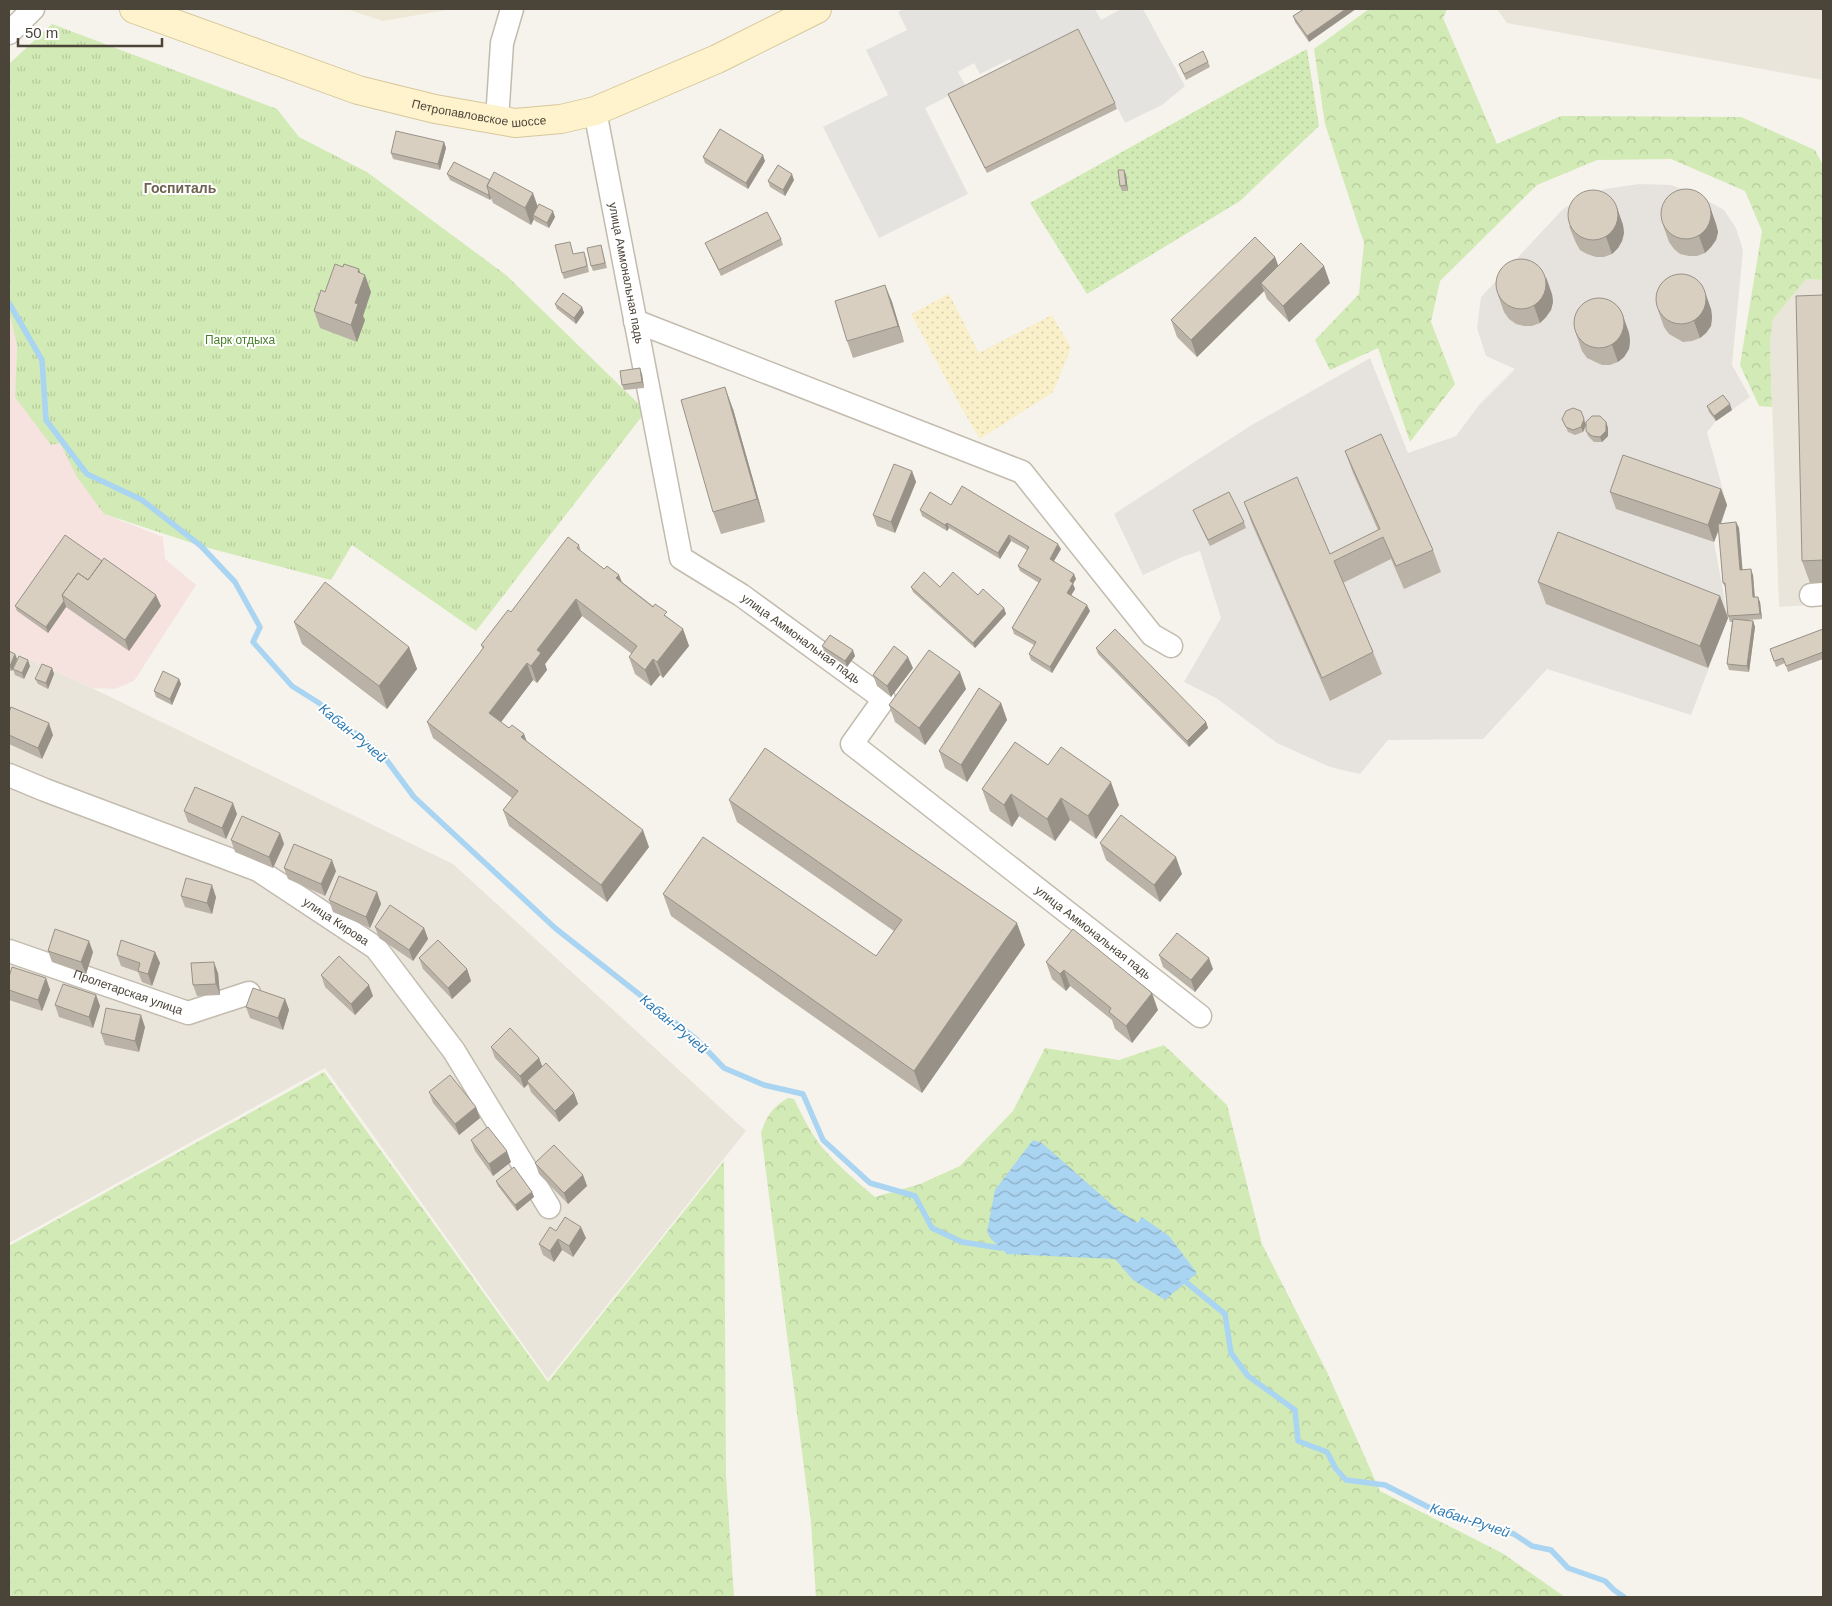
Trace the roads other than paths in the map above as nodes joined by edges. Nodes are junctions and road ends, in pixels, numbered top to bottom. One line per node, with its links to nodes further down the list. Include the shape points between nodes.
1 (33, 9): 5 (street)
2 (134, 9): 7 (main road, Петропавловское шоссе, via 358,90)
3 (512, 9): 7 (street, via 502,43)
4 (817, 9): 6 (main road, Петропавловское шоссе, via 717,59)
5 (9, 33)
6 (595, 111): 7 (main road, Петропавловское шоссе, via 560,119 515,123); 8 (street, улица Аммональная падь)
7 (497, 120)
8 (635, 321): 9 (street, via 1022,472 1152,635); 13 (street, улица Аммональная падь, via 681,558 741,595 884,699 852,744)
9 (1171, 646)
10 (9, 775): 14 (street, улица Кирова, via 258,870 376,948 454,1050)
11 (9, 951): 12 (street, Пролетарская улица, via 188,1013)
12 (249, 993)
13 (1200, 1016)
14 (549, 1207)

